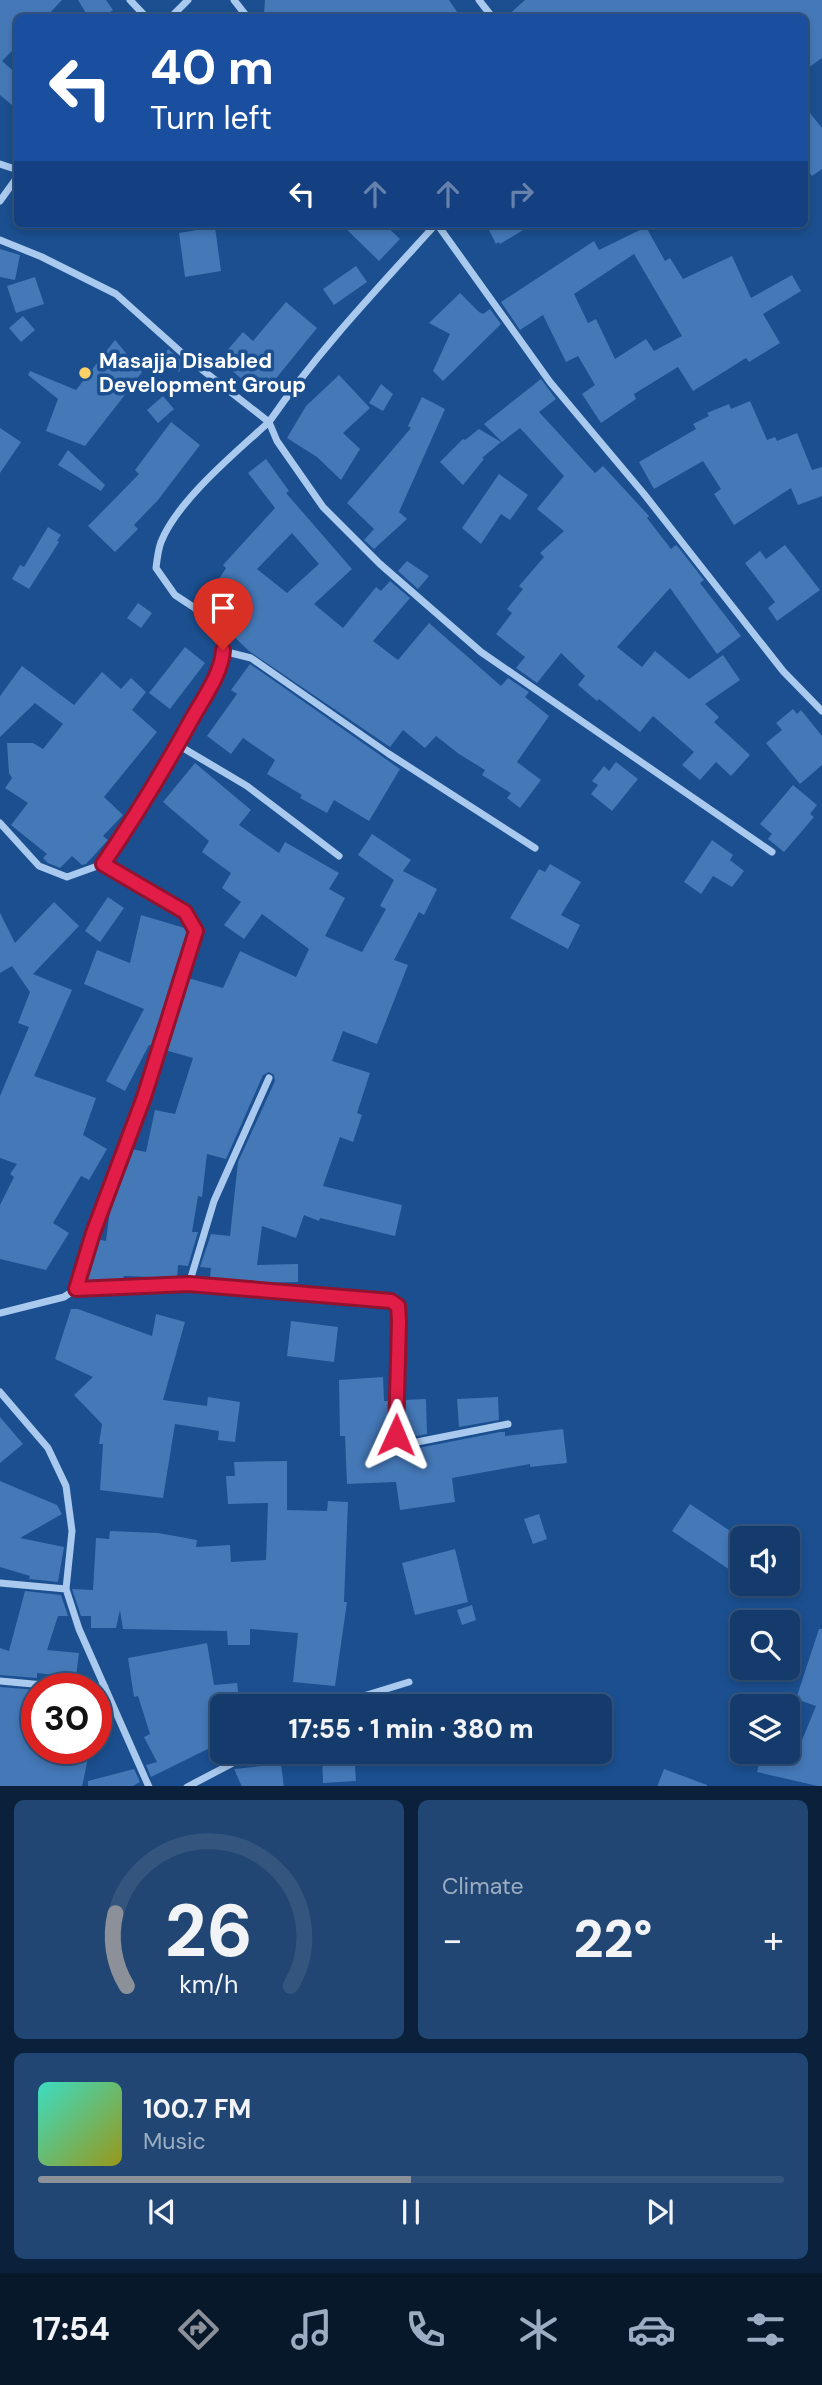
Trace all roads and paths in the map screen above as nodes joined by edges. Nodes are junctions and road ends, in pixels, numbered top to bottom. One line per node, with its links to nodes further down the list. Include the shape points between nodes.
1 (130, 0): 5 (street)
2 (188, 0): 6 (street)
3 (234, 0): 7 (street)
4 (479, 0): 8 (street)
5 (143, 14)
6 (174, 14)
7 (245, 14)
8 (491, 14)
9 (14, 182): 10 (street)
10 (0, 201)
11 (432, 228): 14 (street, via 319,355)
12 (439, 228): 16 (street, via 550,382 783,671)
13 (0, 240): 14 (street, via 116,294)
14 (269, 422): 15 (street, via 212,475 170,523 160,544 156,568 175,595 204,614 225,638); 20 (street, via 323,508 380,565 471,643)
15 (223, 650): 17 (street, via 211,684); 19 (street, via 251,658)
16 (822, 711)
17 (178, 745): 21 (street, via 247,786); 22 (street)
18 (0, 823): 22 (street, via 39,866 66,877)
19 (535, 848)
20 (772, 852)
21 (340, 856)
22 (103, 864): 25 (street, via 185,912 196,931)
23 (269, 1078): 24 (street, via 214,1201)
24 (189, 1284): 25 (street); 28 (street, via 391,1301 398,1306 399,1321 399,1441 407,1444)
25 (76, 1289): 26 (street, via 64,1297)
26 (0, 1313)
27 (0, 1392): 30 (street, via 48,1448 66,1486 72,1531)
28 (508, 1424)
29 (0, 1583): 30 (street)
30 (65, 1589): 31 (street)
31 (98, 1673)
32 (0, 1681): 34 (street)
33 (408, 1682): 35 (street)
34 (21, 1683)
35 (370, 1694)
36 (112, 1704): 38 (street)
37 (231, 1764): 39 (street)
38 (149, 1786)
39 (189, 1786)

